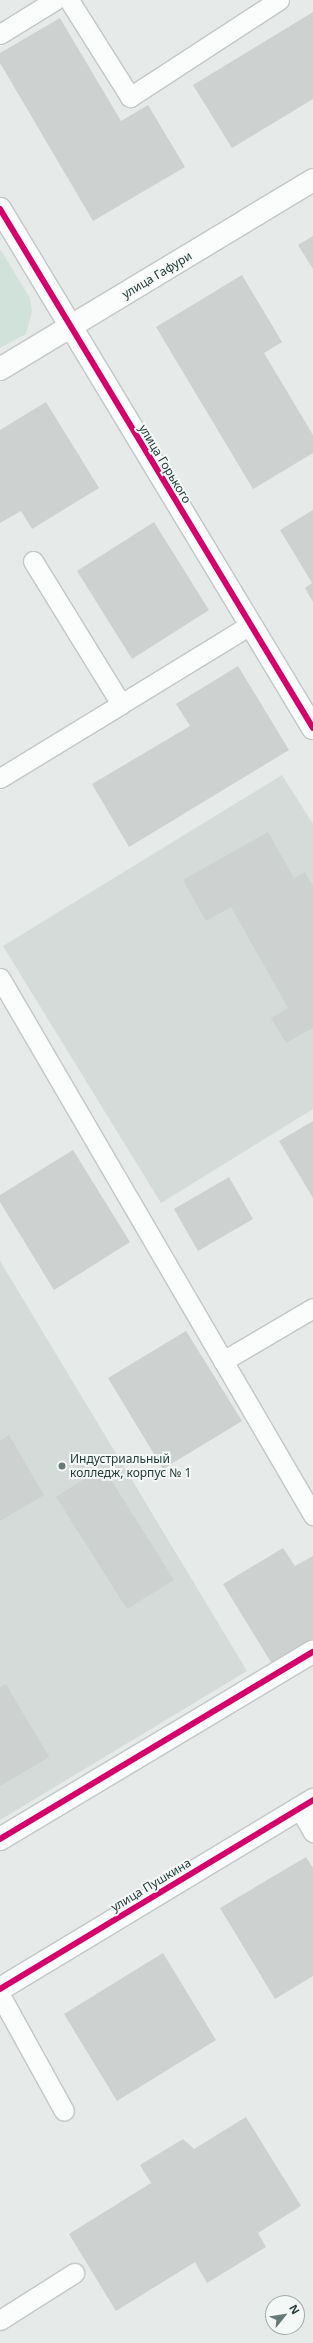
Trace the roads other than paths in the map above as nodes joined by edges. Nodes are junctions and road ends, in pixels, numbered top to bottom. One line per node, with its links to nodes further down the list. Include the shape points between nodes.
1 (55, 0): 4 (lane)
2 (69, 0): 3 (lane, via 130,97)
3 (279, 0)
4 (0, 34)
5 (313, 180): 7 (street, улица Гафури)
6 (0, 209): 7 (street, улица Горького)
7 (70, 329): 8 (street, улица Гафури); 10 (street, улица Горького)
8 (0, 369)
9 (33, 561): 11 (lane)
10 (250, 625): 11 (lane); 12 (street, улица Горького)
11 (121, 704): 13 (lane)
12 (313, 728)
13 (0, 778)
14 (0, 978): 16 (lane)
15 (313, 1308): 16 (lane)
16 (222, 1361): 17 (lane)
17 (313, 1515)
18 (313, 1652): 21 (street)
19 (306, 1804): 20 (lane); 22 (street, улица Пушкина)
20 (313, 1832)
21 (0, 1839)
22 (0, 1989)
23 (0, 1995): 24 (lane)
24 (64, 2111)
25 (74, 2274): 26 (lane)
26 (0, 2320)

